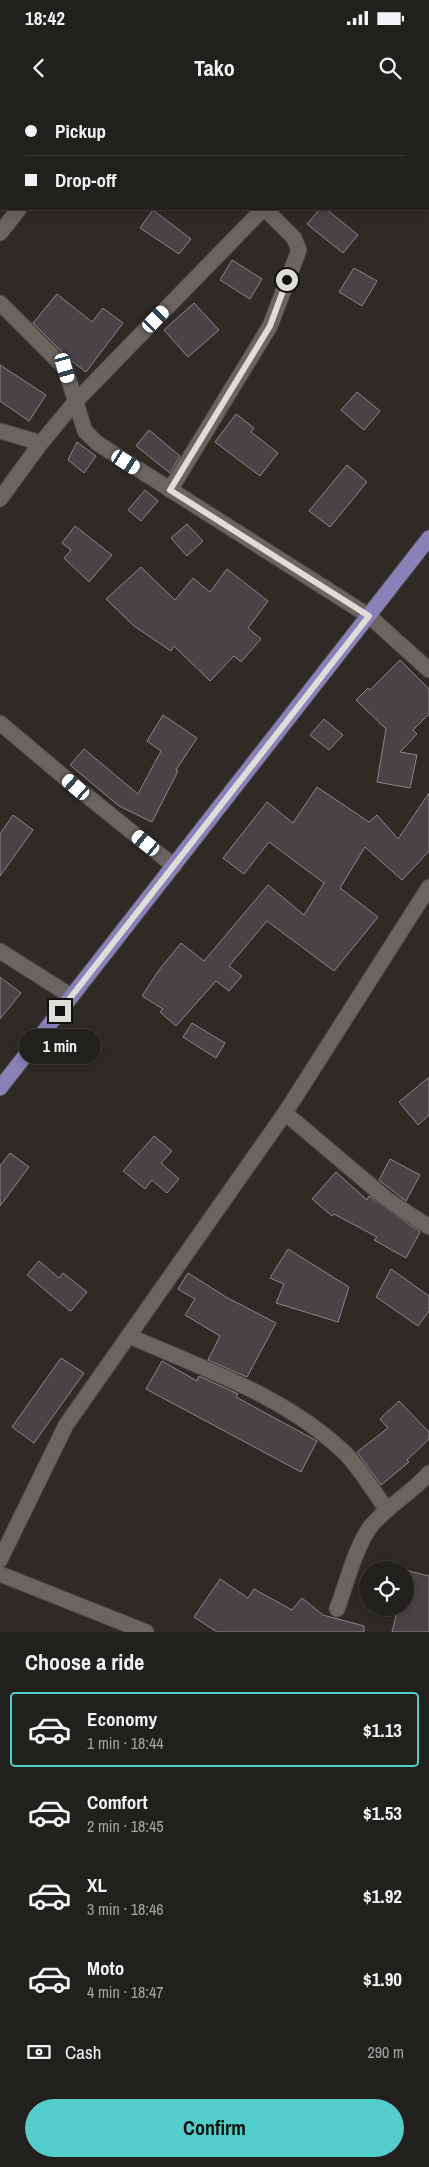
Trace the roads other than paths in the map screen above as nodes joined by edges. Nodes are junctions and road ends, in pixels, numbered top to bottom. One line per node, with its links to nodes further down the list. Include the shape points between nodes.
1 (18, 210): 4 (street)
2 (263, 210): 6 (street)
3 (265, 210): 9 (street, via 294,238 299,250 270,326)
4 (0, 233)
5 (0, 303): 6 (street, via 65,368)
6 (75, 402): 8 (street); 9 (street, via 85,431 97,443)
7 (0, 431): 8 (street)
8 (41, 443): 10 (street)
9 (170, 490): 12 (street)
10 (0, 499)
11 (429, 538): 12 (main road)
12 (369, 616): 13 (street); 15 (main road)
13 (429, 670)
14 (0, 723): 15 (street)
15 (174, 866): 18 (main road)
16 (429, 887): 20 (street)
17 (0, 951): 18 (street)
18 (71, 996): 19 (main road)
19 (0, 1088)
20 (285, 1113): 21 (street, via 388,1200); 22 (street)
21 (429, 1228)
22 (130, 1336): 24 (street, via 267,1397 316,1428 348,1456); 25 (street, via 66,1425)
23 (429, 1473): 24 (street)
24 (386, 1510): 27 (street, via 366,1534)
25 (0, 1560)
26 (0, 1574): 28 (street)
27 (337, 1609)
28 (146, 1632)

